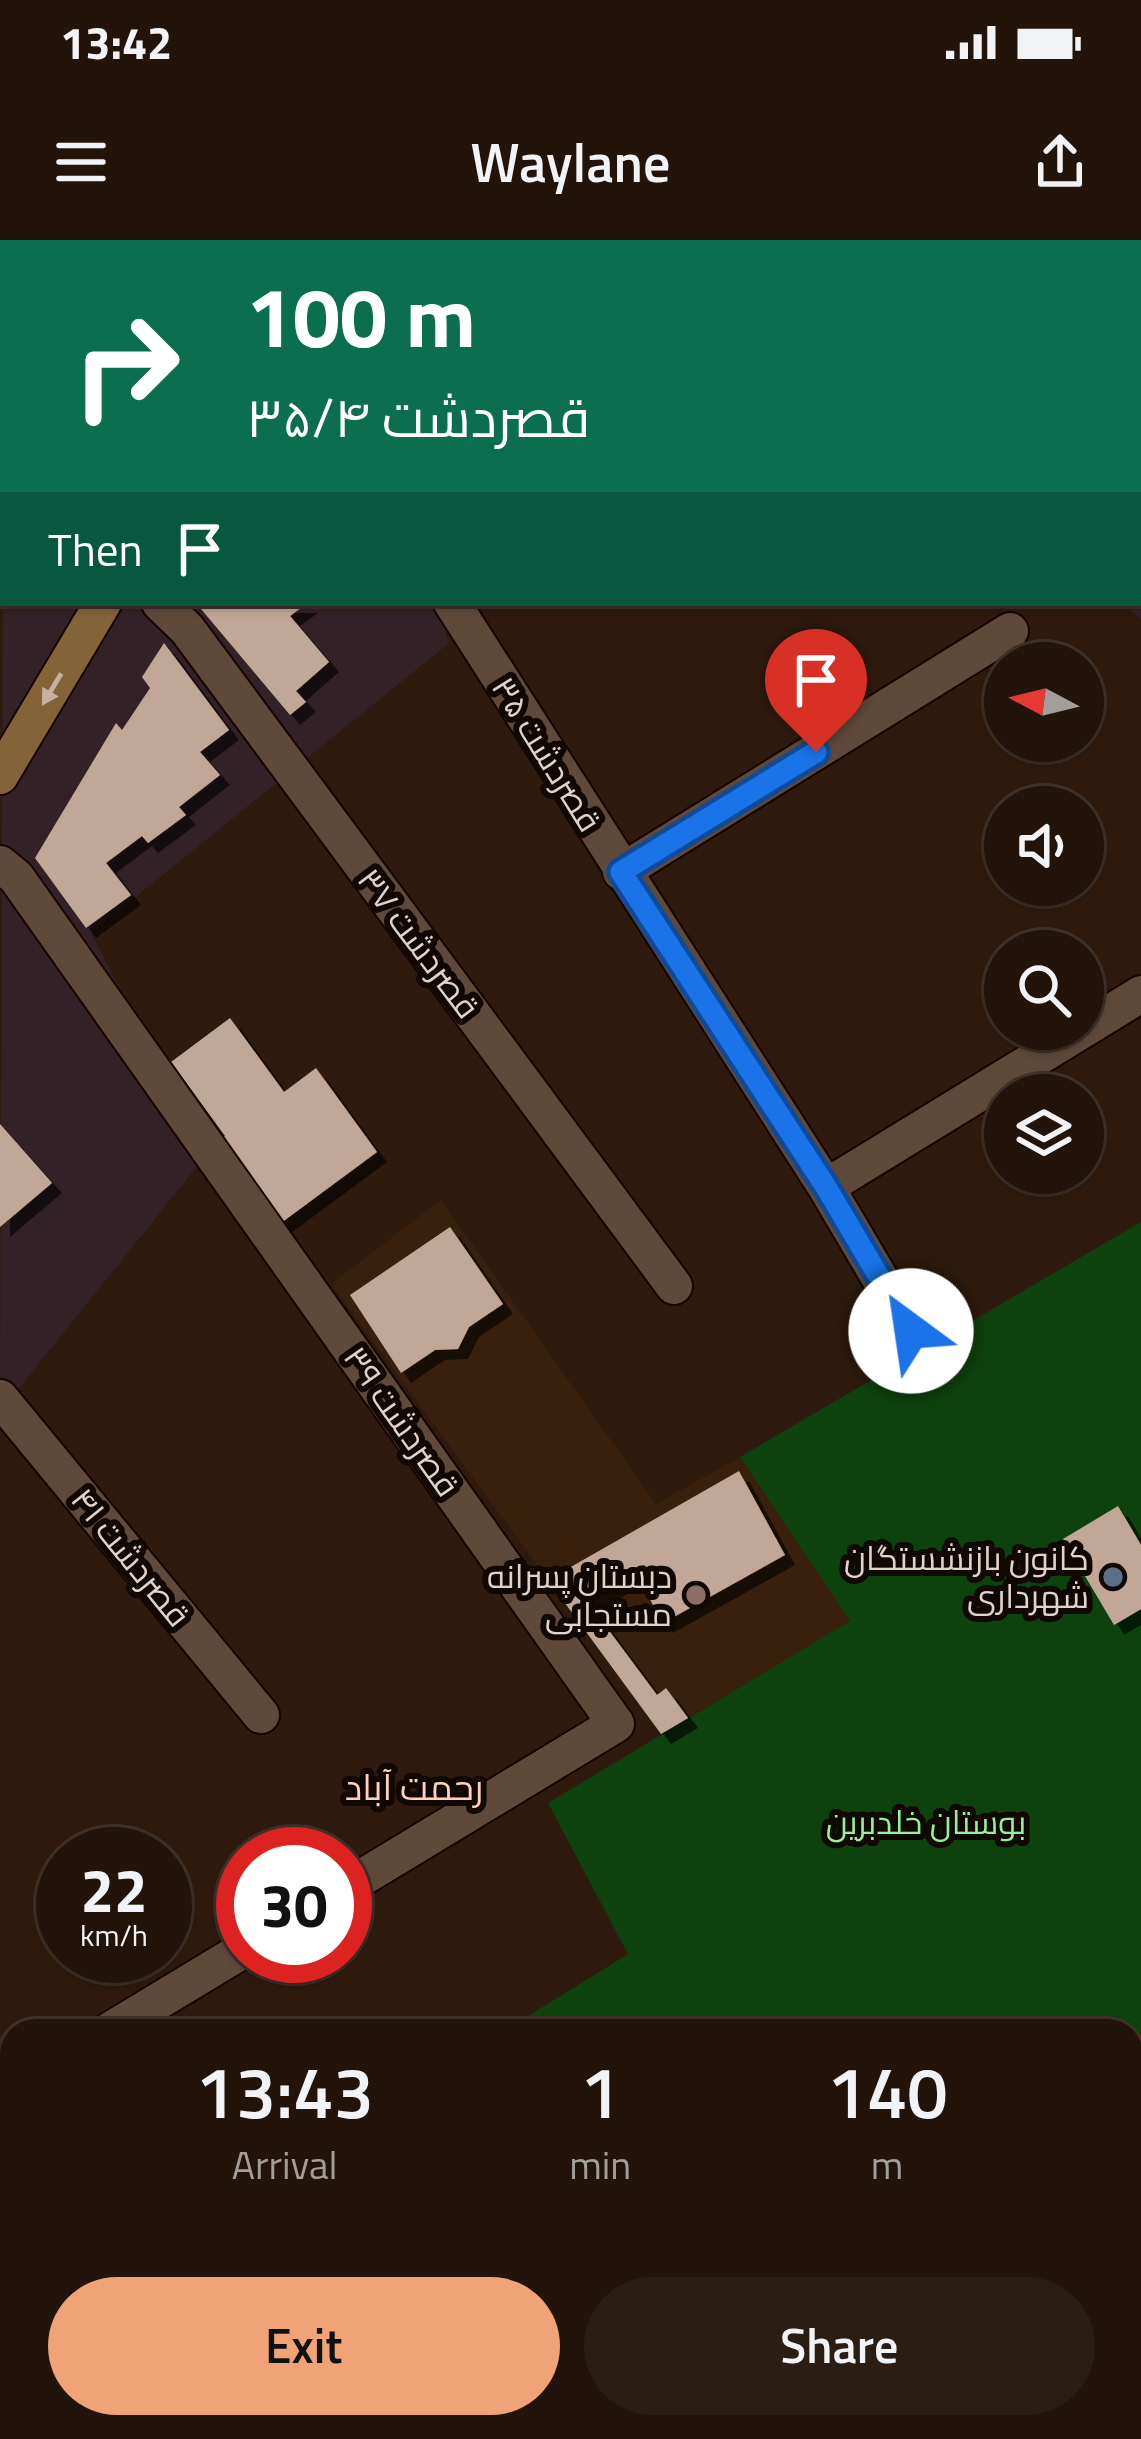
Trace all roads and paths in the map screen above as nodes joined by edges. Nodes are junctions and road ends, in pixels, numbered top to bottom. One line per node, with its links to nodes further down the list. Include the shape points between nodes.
1 (102, 606): 5 (main road, one-way to 5)
2 (163, 606): 10 (street, قصردشت ۳۷)
3 (454, 606): 7 (street, قصردشت ۳۵)
4 (1010, 632): 7 (street)
5 (0, 776)
6 (0, 864): 14 (street, قصردشت ۳۹, via 616,1724)
7 (621, 872): 9 (street, قصردشت ۳۵)
8 (1141, 994): 9 (street)
9 (826, 1187): 11 (street, قصردشت ۳۵)
10 (674, 1286)
11 (911, 1331)
12 (0, 1398): 13 (street, قصردشت ۴۱)
13 (261, 1715)
14 (372, 1872)
15 (216, 1966): 16 (street)
16 (129, 2019)

